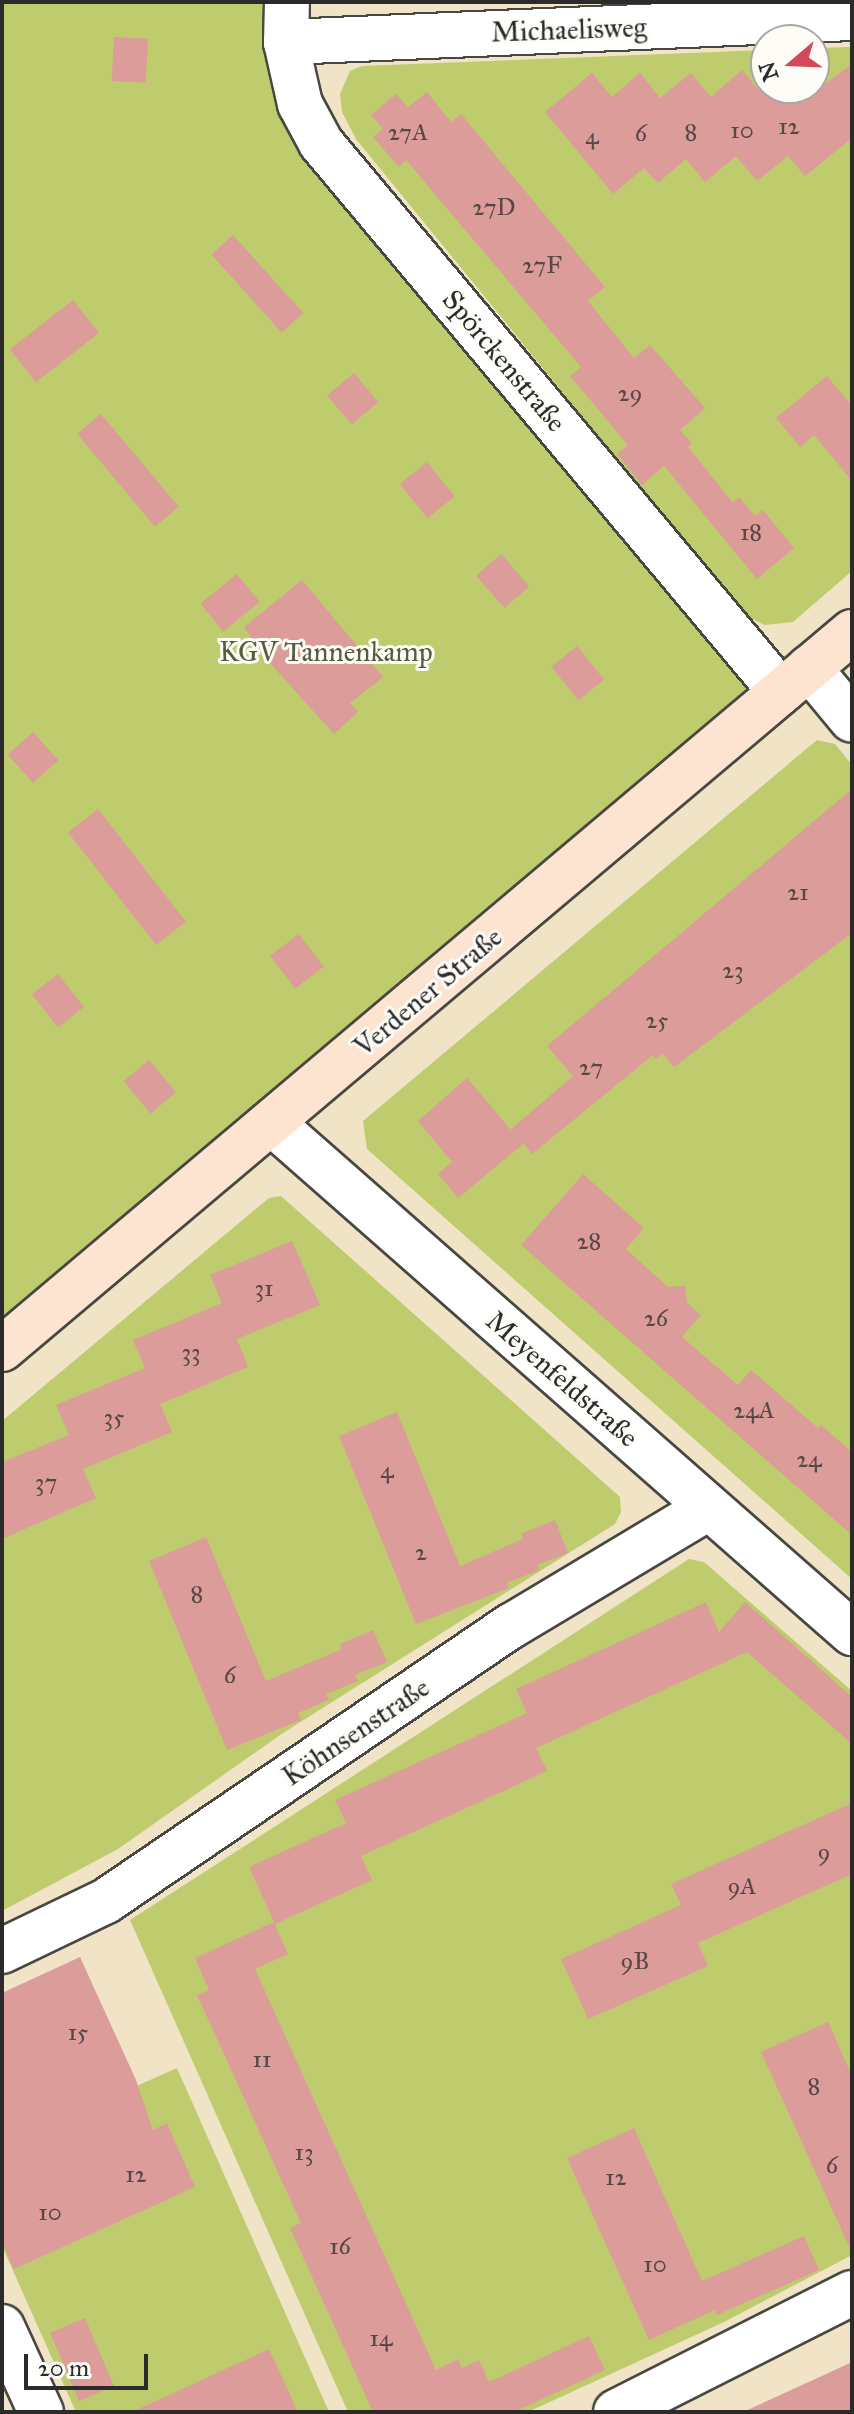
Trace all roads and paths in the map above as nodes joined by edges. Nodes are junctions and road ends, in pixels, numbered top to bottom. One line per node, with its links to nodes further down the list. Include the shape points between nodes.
1 (852, 18): 2 (street, Michaelisweg)
2 (287, 22): 4 (street, Spörckenstraße, via 300,104 321,143)
3 (852, 632): 4 (street, Verdener Straße)
4 (795, 680): 5 (street, Spörckenstraße); 6 (street, Verdener Straße)
5 (852, 720)
6 (273, 1124): 7 (street, Verdener Straße); 8 (street, Meyenfeldstraße)
7 (2, 1349)
8 (708, 1508): 9 (street, Meyenfeldstraße); 10 (street, Köhnsenstraße, via 511,1626 106,1901)
9 (852, 1633)
10 (2, 1951)
11 (852, 2293): 14 (street)
12 (2, 2327): 13 (street)
13 (41, 2412)
14 (616, 2412)

